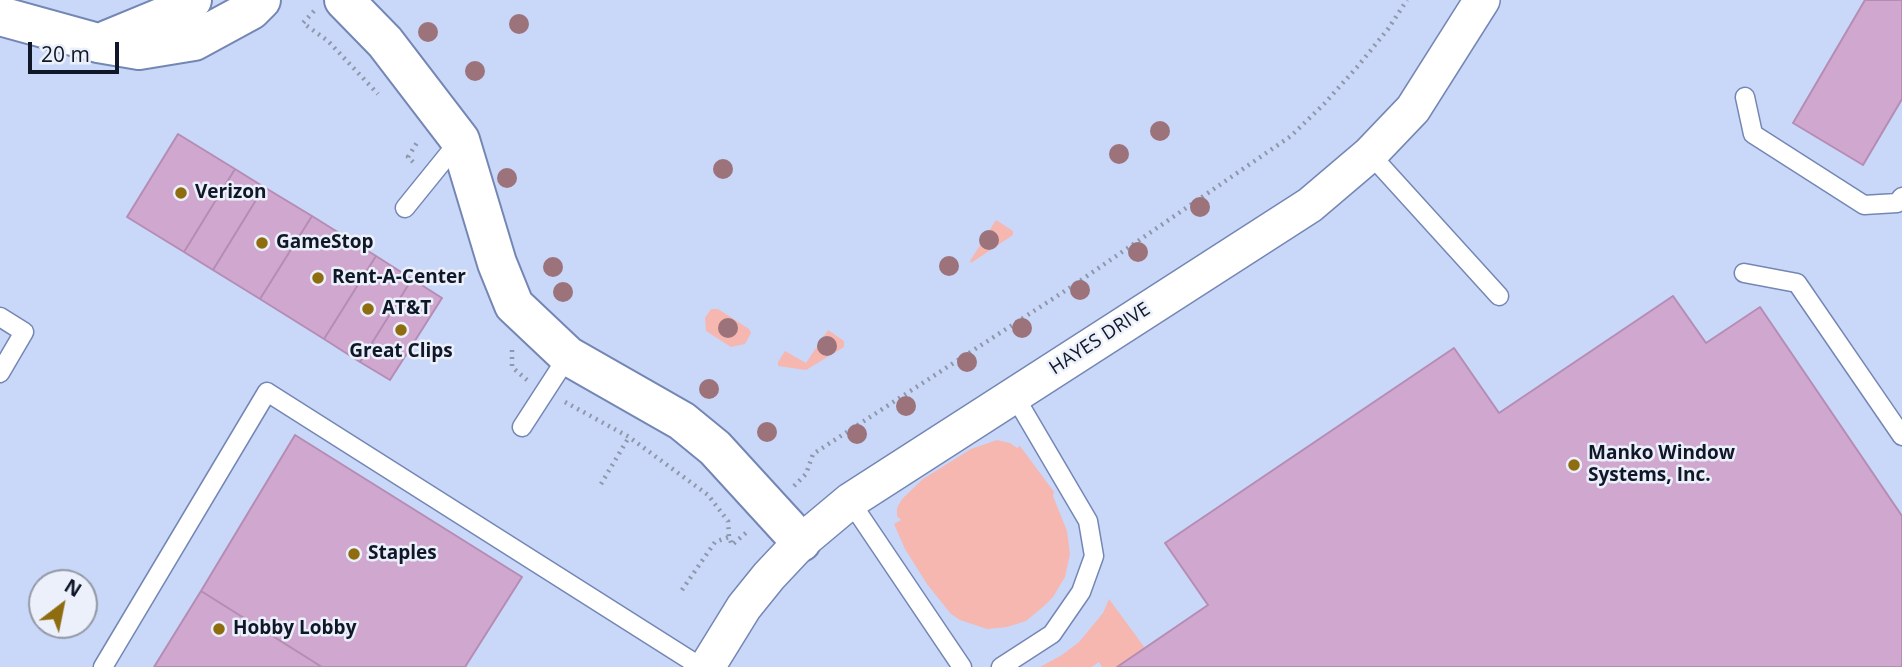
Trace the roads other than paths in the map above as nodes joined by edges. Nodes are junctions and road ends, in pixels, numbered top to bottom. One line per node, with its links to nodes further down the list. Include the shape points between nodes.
1 (192, 0): 6 (street)
2 (261, 0): 6 (street, via 194,41 139,50)
3 (344, 0): 8 (street, via 385,42)
4 (1482, 0): 9 (street, HAYES DRIVE, via 1413,109)
5 (0, 16): 6 (street)
6 (98, 43)
7 (1745, 97): 10 (lane, via 1753,134 1864,205 1897,202)
8 (460, 140): 11 (lane); 15 (street, via 514,304)
9 (1370, 154): 13 (lane); 17 (street, HAYES DRIVE, via 1310,205)
10 (1902, 197)
11 (405, 208)
12 (1744, 273): 19 (lane, via 1797,283)
13 (1499, 296)
14 (0, 317): 16 (lane, via 24,332)
15 (568, 356): 18 (lane); 21 (street, via 682,421 715,448)
16 (0, 373)
17 (1014, 395): 20 (street, HAYES DRIVE); 26 (lane, via 1088,521 1094,556 1081,592 1052,634)
18 (522, 428)
19 (1902, 436)
20 (850, 501): 21 (street, HAYES DRIVE); 25 (lane)
21 (801, 542): 24 (street, HAYES DRIVE, via 744,607)
22 (103, 667): 23 (lane, via 267,391)
23 (701, 667)
24 (707, 667)
25 (962, 667)
26 (1001, 667)

